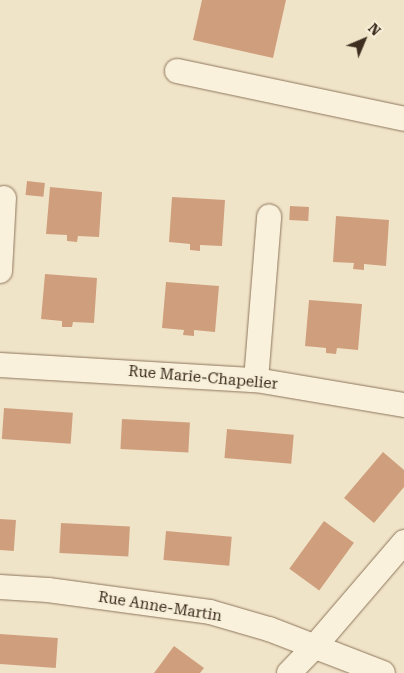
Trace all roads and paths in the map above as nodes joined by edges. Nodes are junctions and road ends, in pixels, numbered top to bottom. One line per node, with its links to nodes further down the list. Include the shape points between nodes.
1 (177, 71): 2 (street)
2 (404, 119)
3 (4, 198): 5 (street)
4 (269, 217): 7 (street)
5 (0, 271)
6 (0, 364): 7 (street, Rue Marie-Chapelier)
7 (256, 380): 8 (street, Rue Marie-Chapelier)
8 (404, 405)
9 (404, 542): 11 (street)
10 (0, 587): 11 (street, Rue Anne-Martin, via 48,590 210,612 269,628)
11 (315, 646): 12 (street); 13 (street, Rue Anne-Martin)
12 (289, 673)
13 (383, 673)

